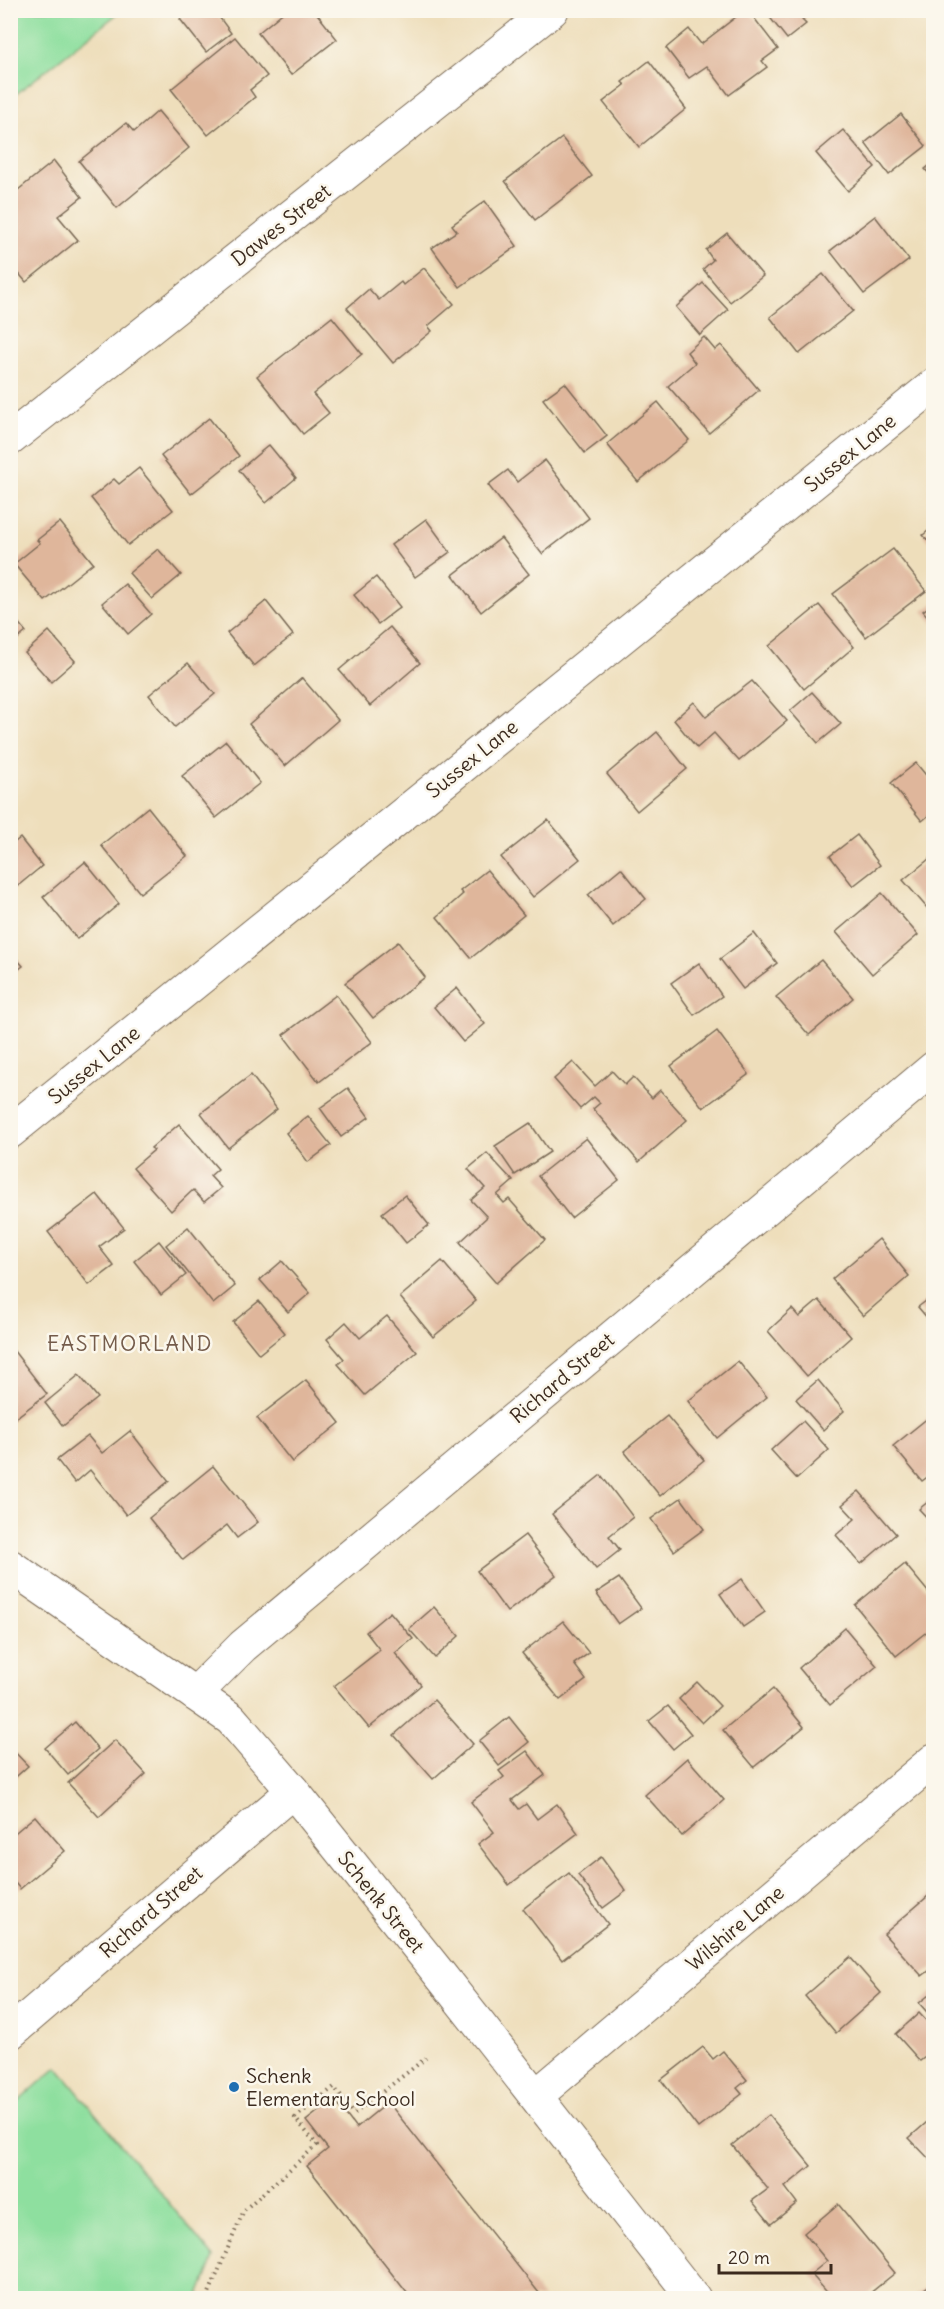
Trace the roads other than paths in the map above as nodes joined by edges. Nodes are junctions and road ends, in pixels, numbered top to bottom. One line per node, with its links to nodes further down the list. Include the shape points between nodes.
1 (552, 10): 3 (street, Dawes Street)
2 (933, 385): 5 (street, Sussex Lane)
3 (10, 439)
4 (933, 1068): 7 (street, Richard Street, via 243,1646)
5 (10, 1132)
6 (10, 1566): 7 (street, Schenk Street)
7 (195, 1694): 9 (street, Schenk Street, via 231,1719)
8 (933, 1760): 11 (street, Wilshire Lane)
9 (293, 1791): 10 (street, Richard Street); 11 (street, Schenk Street)
10 (10, 2033)
11 (536, 2096): 12 (street, Schenk Street)
12 (694, 2298)

